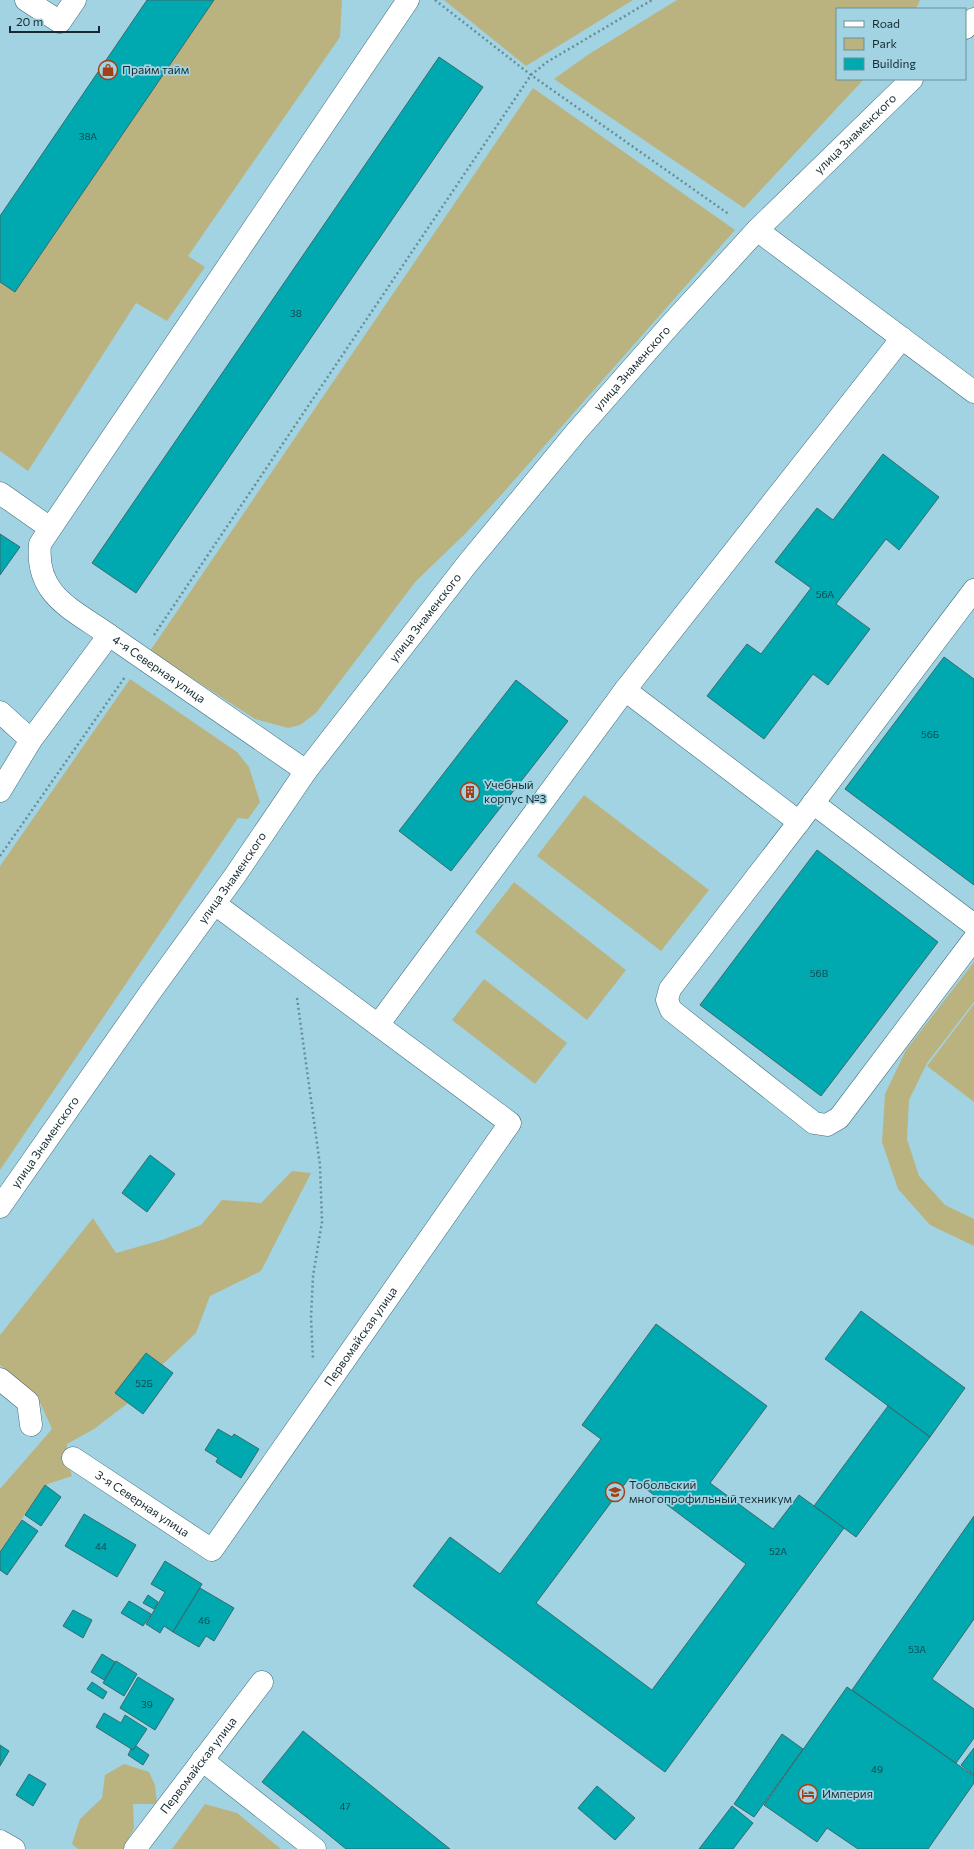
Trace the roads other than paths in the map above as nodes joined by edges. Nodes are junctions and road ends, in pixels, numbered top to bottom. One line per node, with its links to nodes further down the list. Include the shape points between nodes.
1 (26, 0): 2 (street, via 60,22)
2 (75, 0)
3 (408, 0): 11 (street)
4 (974, 19): 5 (street)
5 (966, 27)
6 (911, 80): 7 (street, улица Знаменского)
7 (757, 230): 8 (street); 17 (street, улица Знаменского, via 578,431 468,563)
8 (902, 338): 9 (street); 14 (street)
9 (974, 392)
10 (0, 493): 11 (street)
11 (50, 528): 13 (street, via 40,544 39,559 51,592)
12 (974, 590): 19 (street)
13 (109, 635): 16 (street, 4-я Северная улица); 17 (street, 4-я Северная улица)
14 (625, 690): 20 (street); 24 (street)
15 (0, 712): 16 (street)
16 (31, 740): 18 (street, 4-я Северная улица)
17 (306, 771): 21 (street, улица Знаменского)
18 (0, 791)
19 (813, 803): 20 (street); 22 (street)
20 (799, 822): 23 (street, via 670,989 667,1000 671,1010 814,1123 827,1124 839,1118)
21 (214, 904): 24 (street); 25 (street, улица Знаменского)
22 (974, 925)
23 (974, 938)
24 (378, 1025): 29 (street, Первомайская улица, via 510,1123)
25 (0, 1207)
26 (0, 1379): 27 (street, via 28,1402)
27 (31, 1425)
28 (73, 1458): 29 (street, 3-я Северная улица)
29 (212, 1550)
30 (262, 1682): 31 (street, Первомайская улица)
31 (202, 1760): 34 (street, Первомайская улица); 35 (street)
32 (0, 1841): 33 (street)
33 (14, 1849)
34 (135, 1849)
35 (315, 1849)

